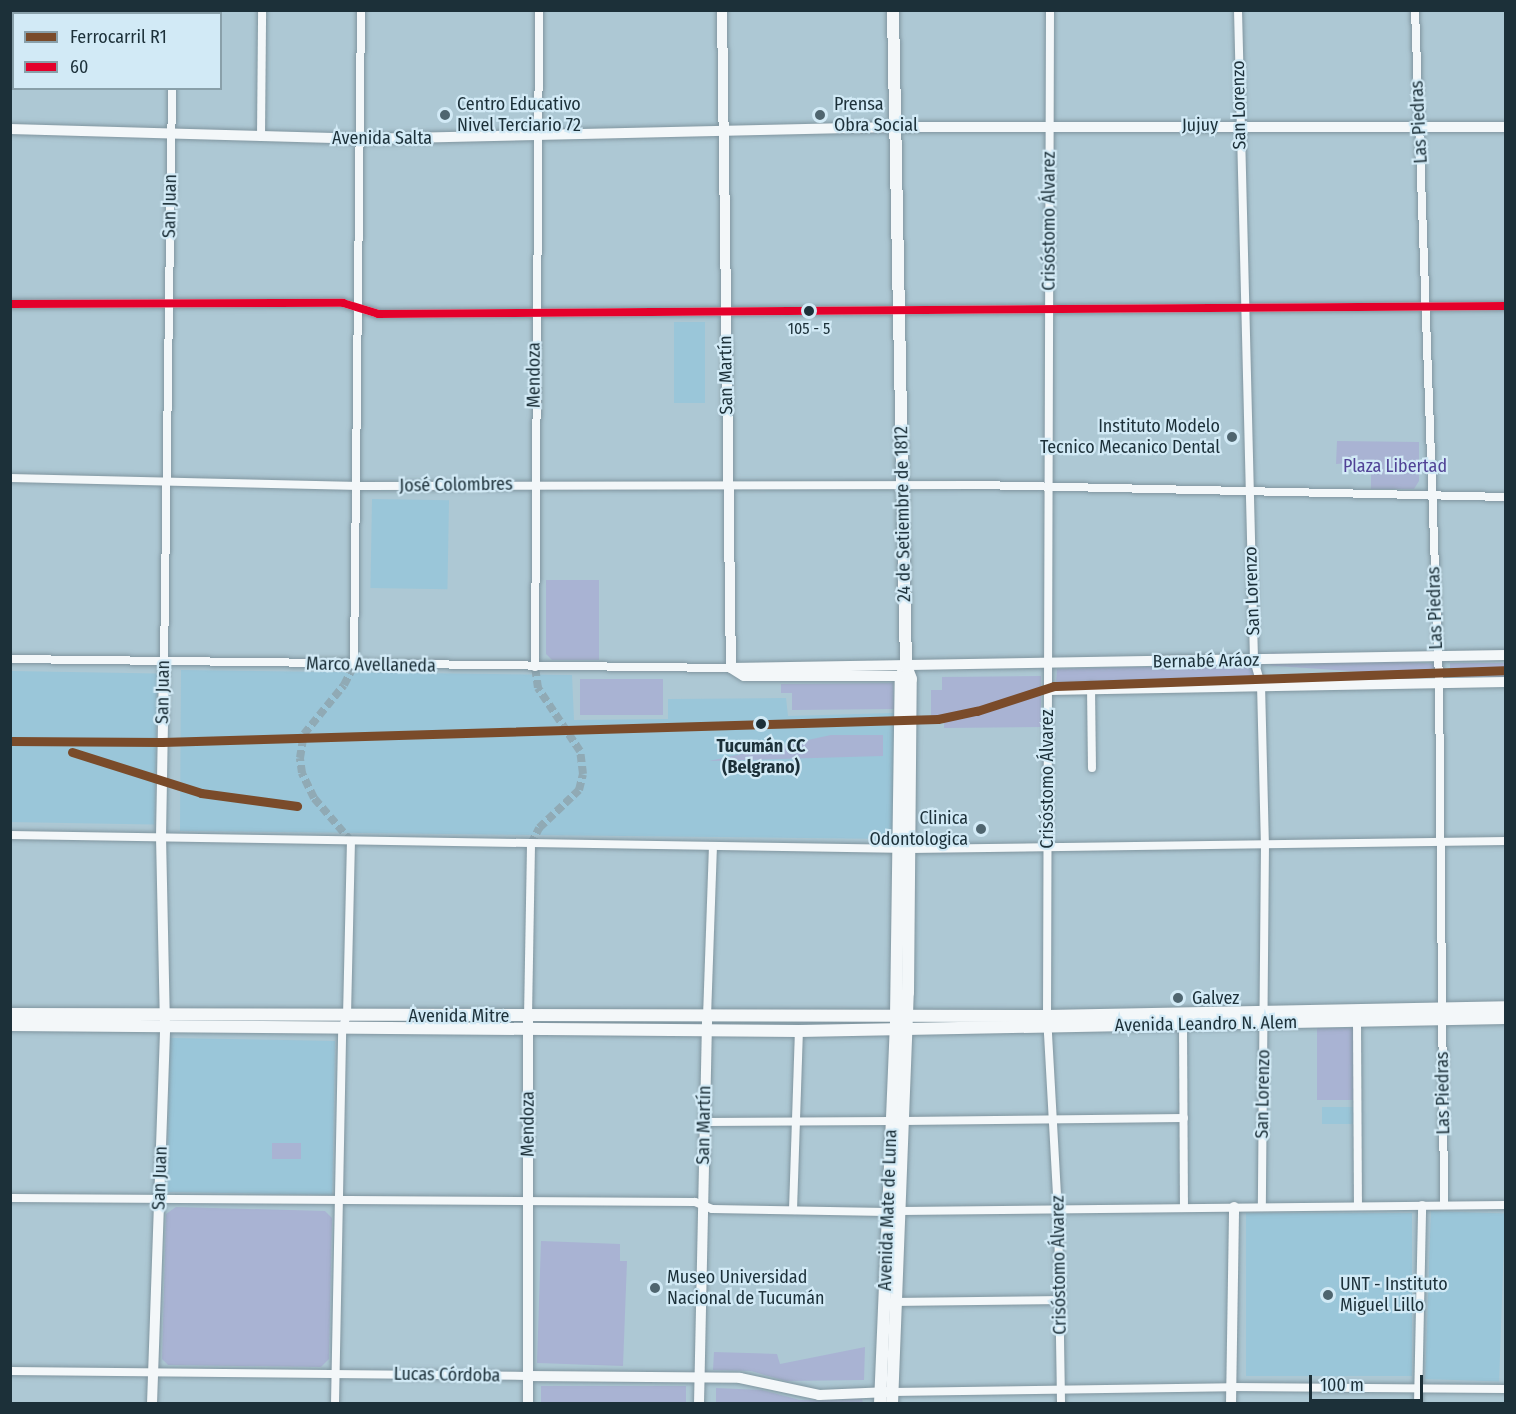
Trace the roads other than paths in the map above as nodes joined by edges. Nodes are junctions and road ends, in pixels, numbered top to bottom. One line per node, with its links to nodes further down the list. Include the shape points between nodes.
1 (262, 10): 18 (street)
2 (361, 10): 20 (street)
3 (539, 10): 19 (street, Mendoza)
4 (722, 10): 16 (street, San Martín)
5 (893, 10): 12 (main road, 24 de Setiembre de 1812)
6 (1050, 10): 13 (street, Crisóstomo Álvarez)
7 (1238, 10): 10 (street, San Lorenzo)
8 (1415, 10): 14 (street, Las Piedras)
9 (172, 90): 17 (street, San Juan)
10 (1240, 125): 13 (street, Jujuy); 14 (street, Jujuy); 23 (street, San Lorenzo)
11 (1506, 126): 14 (street, Jujuy)
12 (896, 127): 13 (street, Jujuy); 16 (street, Avenida Salta); 27 (main road, 24 de Setiembre de 1812)
13 (1049, 127): 28 (street, Crisóstomo Álvarez)
14 (1419, 127): 25 (street, Las Piedras)
15 (11, 131): 17 (street, Avenida Salta)
16 (722, 132): 19 (street, Avenida Salta); 29 (street, San Martín)
17 (170, 136): 18 (street, Avenida Salta); 21 (street, San Juan)
18 (261, 137): 20 (street, Avenida Salta)
19 (536, 137): 20 (street, Avenida Salta); 30 (street, Mendoza)
20 (360, 139): 26 (street)
21 (169, 303): 22 (street); 26 (street, via 343,303); 32 (street, San Juan)
22 (10, 304)
23 (1244, 305): 25 (street); 28 (street); 38 (street, San Lorenzo)
24 (1506, 306): 25 (street)
25 (1426, 307): 39 (street, Las Piedras)
26 (360, 308): 30 (street, via 378,314); 35 (street)
27 (899, 308): 28 (street); 29 (street); 36 (main road, 24 de Setiembre de 1812)
28 (1049, 308): 37 (street, Crisóstomo Álvarez)
29 (725, 309): 30 (street); 34 (street, San Martín)
30 (534, 313): 33 (street, Mendoza)
31 (10, 478): 32 (street, José Colombres)
32 (168, 481): 35 (street, José Colombres); 45 (street, San Juan)
33 (534, 484): 34 (street, José Colombres); 35 (street, José Colombres); 48 (street, Mendoza)
34 (728, 484): 36 (street, José Colombres); 49 (street, San Martín)
35 (358, 486): 46 (street)
36 (902, 486): 37 (street, José Colombres); 50 (main road, 24 de Setiembre de 1812)
37 (1049, 486): 38 (street, José Colombres); 47 (street, Crisóstomo Álvarez)
38 (1249, 491): 39 (street, José Colombres); 44 (street, San Lorenzo)
39 (1431, 495): 40 (street, José Colombres); 41 (street, Las Piedras)
40 (1506, 497)
41 (1437, 655): 42 (street, Bernabé Aráoz); 44 (street, Bernabé Aráoz); 51 (street, Las Piedras)
42 (1506, 655)
43 (10, 659): 45 (street, Marco Avellaneda)
44 (1254, 660): 47 (street, Bernabé Aráoz); 53 (street, San Lorenzo)
45 (164, 662): 46 (street, Marco Avellaneda); 58 (street, San Juan)
46 (354, 665): 48 (street, Marco Avellaneda)
47 (1047, 665): 50 (street, Bernabé Aráoz); 55 (street, Crisóstomo Álvarez)
48 (535, 667): 49 (street, Marco Avellaneda)
49 (731, 668): 50 (street, Marco Avellaneda)
50 (903, 671): 66 (main road, 24 de Setiembre de 1812)
51 (1439, 681): 52 (street, Bernabé Aráoz); 53 (street, Bernabé Aráoz); 61 (street, Las Piedras)
52 (1506, 682)
53 (1261, 684): 54 (street, Bernabé Aráoz); 62 (street, San Lorenzo)
54 (1091, 687): 55 (street, Bernabé Aráoz); 56 (street)
55 (1048, 690): 65 (street, Crisóstomo Álvarez)
56 (1092, 768)
57 (10, 835): 58 (street)
58 (161, 837): 59 (street); 77 (street, San Juan)
59 (351, 841): 63 (street); 78 (street)
60 (1506, 841): 61 (street)
61 (1439, 842): 62 (street); 70 (street, Las Piedras)
62 (1264, 843): 65 (street); 74 (street, San Lorenzo)
63 (531, 844): 64 (street); 81 (street, Mendoza)
64 (713, 847): 66 (street); 75 (street, San Martín)
65 (1047, 848): 66 (street); 79 (street, Crisóstomo Álvarez)
66 (904, 849): 67 (main road, 24 de Setiembre de 1812)
67 (902, 992): 71 (main road, via 888,1006); 72 (main road, 24 de Setiembre de 1812); 73 (main road, via 915,1009)
68 (1506, 1007): 70 (main road, Avenida Leandro N. Alem)
69 (10, 1014): 77 (main road, Avenida Mitre)
70 (1442, 1014): 74 (main road, Avenida Leandro N. Alem); 76 (main road, Avenida Leandro N. Alem); 80 (main road, Avenida Leandro N. Alem); 102 (street, Las Piedras)
71 (866, 1016): 72 (main road, Avenida Mitre); 75 (main road, Avenida Mitre)
72 (902, 1016): 73 (main road, Avenida Leandro N. Alem); 84 (main road, Avenida Mate de Luna)
73 (927, 1016): 79 (main road, Avenida Leandro N. Alem)
74 (1264, 1016): 79 (main road, Avenida Leandro N. Alem); 80 (main road, Avenida Leandro N. Alem); 82 (main road, Avenida Leandro N. Alem); 105 (street, San Lorenzo)
75 (707, 1017): 81 (main road, Avenida Mitre); 87 (street, San Martín)
76 (1506, 1018)
77 (165, 1021): 78 (main road, Avenida Mitre); 83 (main road, Avenida Mitre); 97 (street, San Juan)
78 (344, 1022): 81 (main road, Avenida Mitre); 98 (street)
79 (1047, 1022): 82 (main road, Avenida Leandro N. Alem); 85 (main road, Avenida Leandro N. Alem); 94 (street, Crisóstomo Álvarez)
80 (1357, 1022): 106 (street)
81 (528, 1023): 87 (main road, Avenida Mitre); 99 (street, Mendoza)
82 (1183, 1024): 91 (street)
83 (10, 1025)
84 (900, 1029): 85 (main road, Avenida Leandro N. Alem); 86 (main road, Avenida Mitre); 89 (main road, Avenida Mate de Luna); 90 (main road, Avenida Mate de Luna)
85 (931, 1029): 89 (main road, via 914,1035)
86 (865, 1030): 88 (main road, Avenida Mitre); 90 (main road, via 885,1037)
87 (706, 1031): 88 (main road, Avenida Mitre); 95 (street, San Martín)
88 (799, 1031): 92 (street)
89 (906, 1055): 93 (main road, Avenida Mate de Luna)
90 (893, 1066): 93 (main road, Avenida Mate de Luna)
91 (1184, 1118): 94 (street); 107 (street)
92 (797, 1121): 93 (street); 95 (street); 108 (street)
93 (897, 1121): 94 (street); 110 (main road, Avenida Mate de Luna)
94 (1053, 1121): 109 (street, Crisóstomo Álvarez)
95 (704, 1122): 100 (street, San Martín)
96 (10, 1198): 97 (street)
97 (159, 1199): 98 (street); 114 (street, San Juan)
98 (339, 1202): 99 (street); 115 (street)
99 (529, 1202): 100 (street); 116 (street, Mendoza)
100 (702, 1205): 108 (street, via 712,1209); 117 (street, San Martín)
101 (1422, 1205): 102 (street); 106 (street); 119 (street)
102 (1444, 1205): 103 (street)
103 (1506, 1205)
104 (1234, 1206): 105 (street); 107 (street); 118 (street)
105 (1262, 1206): 106 (street)
106 (1358, 1206)
107 (1184, 1207): 109 (street)
108 (793, 1210): 110 (street)
109 (1058, 1211): 110 (street); 111 (street, Crisóstomo Álvarez)
110 (894, 1212): 112 (main road, Avenida Mate de Luna); 122 (main road, Avenida Mate de Luna)
111 (1060, 1300): 112 (street); 120 (street, Crisóstomo Álvarez)
112 (896, 1302): 122 (main road, Avenida Mate de Luna)
113 (10, 1371): 114 (street, Lucas Córdoba)
114 (153, 1374): 115 (street, Lucas Córdoba); 123 (street, San Juan)
115 (336, 1374): 116 (street, Lucas Córdoba); 124 (street)
116 (528, 1376): 117 (street, Lucas Córdoba); 125 (street, Mendoza)
117 (700, 1377): 122 (street, Lucas Córdoba, via 756,1379 819,1395); 126 (street, San Martín)
118 (1231, 1387): 119 (street); 120 (street); 128 (street)
119 (1419, 1387): 121 (street); 129 (street)
120 (1061, 1388): 122 (street); 127 (street, Crisóstomo Álvarez)
121 (1506, 1389)
122 (886, 1398)
123 (152, 1404)
124 (336, 1404)
125 (528, 1404)
126 (699, 1404)
127 (1061, 1404)
128 (1231, 1404)
129 (1418, 1404)

